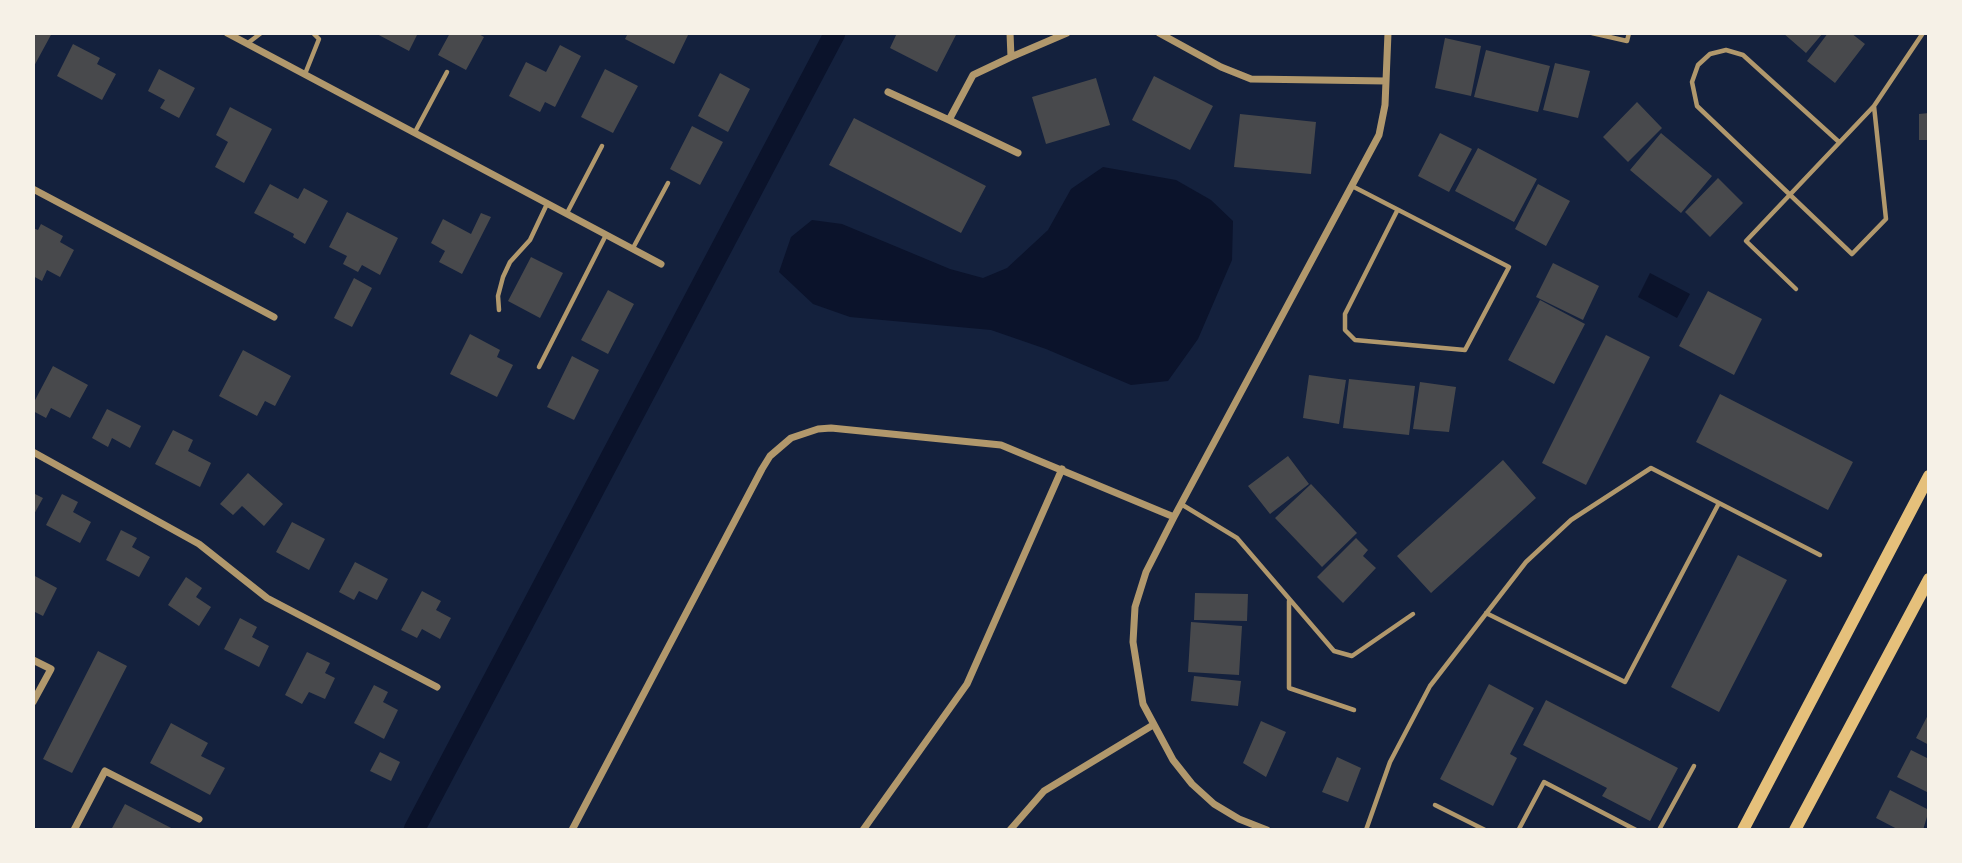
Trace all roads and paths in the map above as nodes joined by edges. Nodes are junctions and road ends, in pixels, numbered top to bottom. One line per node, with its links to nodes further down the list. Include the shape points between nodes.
1 (261, 33): 11 (lane)
2 (313, 33): 14 (lane, via 319,39)
3 (1010, 33): 12 (street)
4 (1067, 33): 12 (street)
5 (1159, 33): 15 (street, via 1251,79)
6 (1388, 33): 15 (street)
7 (1592, 33): 8 (lane, via 1627,41)
8 (1629, 33)
9 (1923, 33): 17 (lane)
10 (231, 34): 11 (street)
11 (247, 44): 14 (street)
12 (1011, 57): 18 (street, via 973,75)
13 (447, 72): 19 (lane)
14 (304, 75): 19 (street)
15 (1386, 81): 24 (street, via 1379,135)
16 (888, 92): 18 (street)
17 (1874, 106): 20 (lane); 26 (lane, via 1886,219 1852,254)
18 (949, 120): 22 (street)
19 (415, 133): 27 (street)
20 (1839, 142): 26 (lane); 26 (lane, via 1743,55 1726,50 1710,54 1698,65 1692,82 1697,106)
21 (602, 146): 29 (lane)
22 (1018, 153)
23 (668, 183): 31 (lane)
24 (1352, 186): 28 (lane); 41 (street)
25 (33, 189): 35 (street)
26 (1791, 193): 33 (lane, via 1746,241)
27 (547, 204): 29 (street); 34 (lane, via 530,240 503,277)
28 (1398, 211): 28 (lane, via 1345,314 1345,330 1355,341 1465,350 1509,267)
29 (567, 214): 30 (street)
30 (606, 235): 31 (street); 36 (lane)
31 (633, 249): 32 (street)
32 (661, 264)
33 (1796, 289)
34 (499, 310)
35 (274, 317)
36 (539, 367)
37 (33, 453): 49 (street, via 199,544 267,598)
38 (1062, 469): 42 (street); 58 (street, via 1001,445 831,428 804,432 780,446 762,469); 59 (street, via 967,684)
39 (1929, 477): 66 (main road)
40 (1719, 503): 43 (lane); 46 (lane, via 1651,468 1571,520 1526,562); 46 (lane, via 1625,682)
41 (1181, 504): 42 (street); 45 (lane, via 1237,538)
42 (1174, 517): 52 (street, via 1146,572 1135,607 1136,675)
43 (1820, 555)
44 (1929, 579): 67 (main road)
45 (1289, 600): 47 (lane, via 1334,651 1352,656); 51 (lane, via 1289,688)
46 (1486, 613): 62 (lane, via 1430,686 1390,762)
47 (1413, 614)
48 (33, 660): 50 (street, via 51,669)
49 (437, 687)
50 (33, 702)
51 (1354, 710)
52 (1153, 725): 60 (street, via 1044,791); 61 (street, via 1192,785 1239,819)
53 (1694, 766): 65 (lane)
54 (1435, 805): 63 (lane)
55 (199, 819): 57 (street, via 105,771)
56 (1519, 829): 64 (lane, via 1544,782)
57 (74, 830)
58 (572, 830)
59 (863, 830)
60 (1010, 830)
61 (1267, 830)
62 (1366, 830)
63 (1485, 830)
64 (1636, 830)
65 (1659, 830)
66 (1743, 830)
67 (1795, 830)

